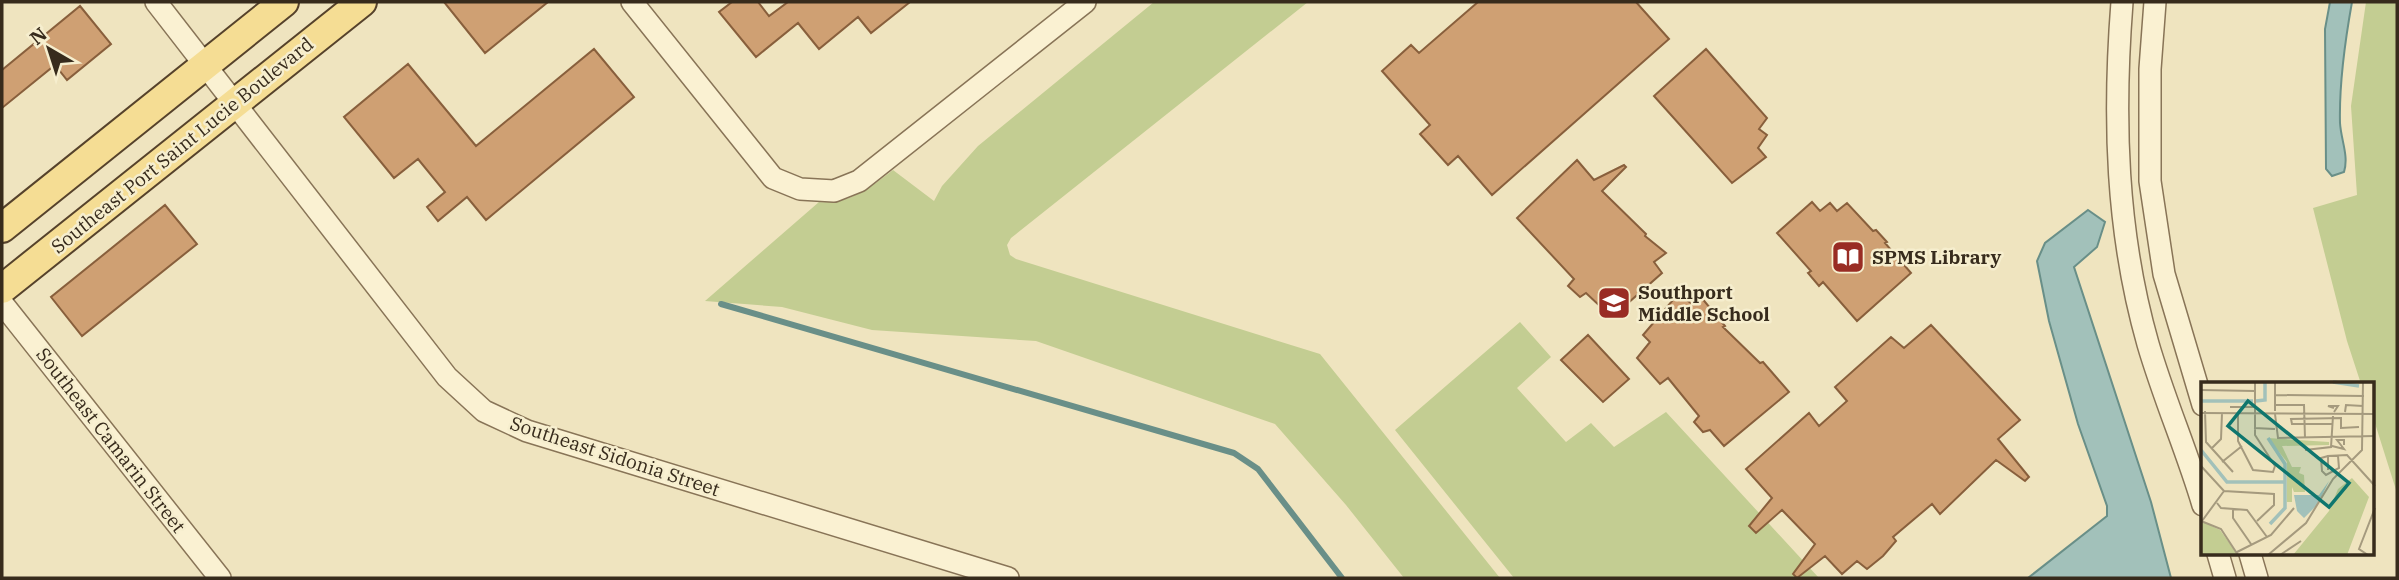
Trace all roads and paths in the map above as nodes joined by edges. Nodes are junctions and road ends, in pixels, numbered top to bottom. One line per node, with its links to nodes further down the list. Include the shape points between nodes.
1 (156, 2): 8 (street, Southeast Sidonia Street)
2 (284, 2): 8 (main road)
3 (362, 2): 9 (main road, Southeast Port Saint Lucie Boulevard)
4 (632, 2): 5 (street, via 772,177 800,189 834,191 859,181)
5 (1085, 2)
6 (2122, 2): 14 (street, via 2116,140 2120,199)
7 (2155, 2): 13 (street, via 2150,181 2164,274)
8 (205, 66): 9 (street, Southeast Sidonia Street); 10 (main road)
9 (234, 103): 11 (main road, Southeast Port Saint Lucie Boulevard); 20 (street, Southeast Sidonia Street, via 447,377 484,411 527,431)
10 (2, 228)
11 (2, 289)
12 (2, 303): 19 (street, Southeast Camarin Street)
13 (2181, 334): 14 (street); 15 (street)
14 (2149, 346): 16 (street)
15 (2201, 399)
16 (2201, 499)
17 (2219, 556): 21 (street)
18 (2251, 556): 22 (street)
19 (220, 578)
20 (1008, 578)
21 (2225, 578)
22 (2257, 578)

